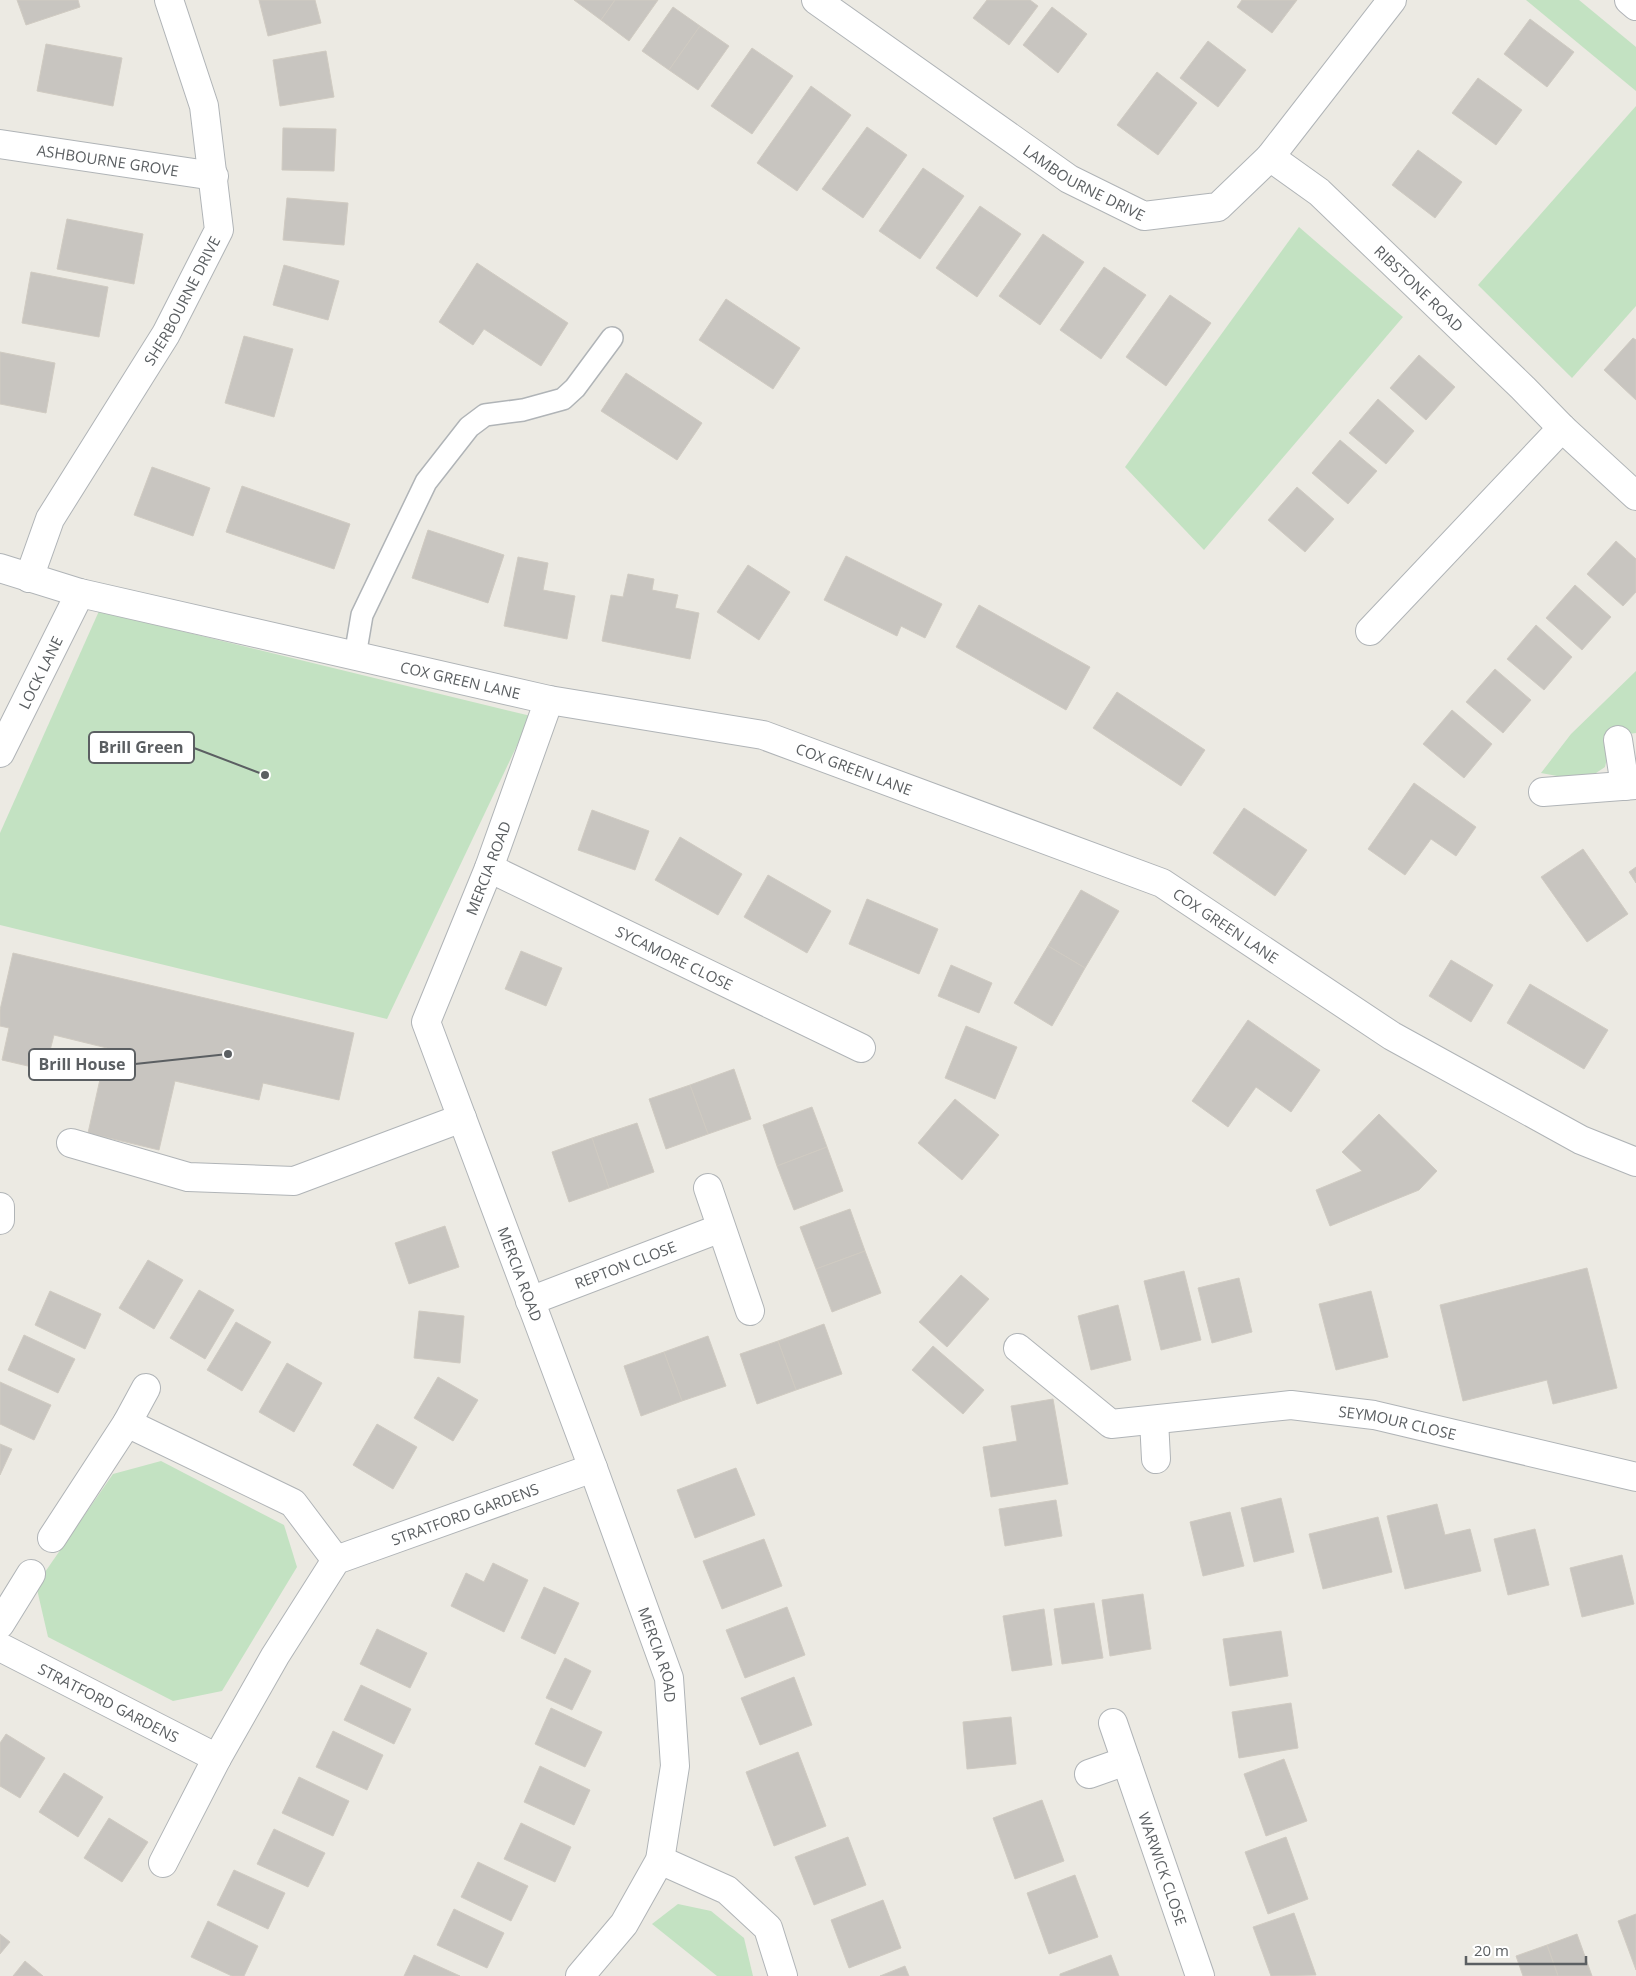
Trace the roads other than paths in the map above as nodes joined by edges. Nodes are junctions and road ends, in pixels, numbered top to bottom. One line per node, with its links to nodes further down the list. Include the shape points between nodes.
1 (169, 0): 8 (street, SHERBOURNE DRIVE, via 204,106)
2 (816, 0): 7 (street, LAMBOURNE DRIVE, via 1069,179 1144,216 1218,207)
3 (1629, 0): 5 (street)
4 (1389, 1): 7 (street, LAMBOURNE DRIVE)
5 (1636, 6)
6 (0, 144): 8 (street, ASHBOURNE GROVE)
7 (1270, 157): 10 (street, RIBSTONE ROAD, via 1319,192)
8 (214, 176): 13 (street, SHERBOURNE DRIVE, via 220,230 166,334 50,519)
9 (612, 338): 16 (lane, via 563,399 539,407 485,416 468,427 426,482 362,615)
10 (1562, 428): 11 (street, RIBSTONE ROAD); 15 (street)
11 (1636, 496)
12 (0, 568): 13 (street, COX GREEN LANE)
13 (29, 578): 14 (street, COX GREEN LANE)
14 (80, 592): 16 (street, COX GREEN LANE); 19 (street, LOCK LANE)
15 (1370, 631)
16 (355, 656): 17 (street, COX GREEN LANE)
17 (550, 700): 22 (street, MERCIA ROAD); 26 (street, COX GREEN LANE, via 763,735 1162,882 1392,1036 1581,1140)
18 (1618, 740): 20 (street)
19 (0, 753)
20 (1630, 786): 21 (street)
21 (1543, 792)
22 (489, 868): 23 (street, SYCAMORE CLOSE); 24 (street, MERCIA ROAD, via 426,1022)
23 (860, 1048)
24 (462, 1118): 25 (street, via 294,1181 188,1177); 31 (street, MERCIA ROAD)
25 (71, 1143)
26 (1636, 1162)
27 (708, 1188): 30 (street)
28 (0, 1208): 29 (street)
29 (0, 1220)
30 (721, 1228): 31 (street, REPTON CLOSE); 32 (street)
31 (530, 1301): 38 (street, MERCIA ROAD)
32 (750, 1311)
33 (1018, 1348): 35 (street, SEYMOUR CLOSE, via 1111,1424)
34 (146, 1388): 36 (street)
35 (1154, 1420): 37 (street); 39 (street, SEYMOUR CLOSE, via 1291,1405 1374,1415)
36 (127, 1423): 40 (street); 41 (street, via 294,1503)
37 (1156, 1459)
38 (593, 1468): 41 (street, STRATFORD GARDENS); 49 (street, MERCIA ROAD, via 669,1678 676,1766)
39 (1636, 1477)
40 (52, 1538)
41 (336, 1560): 46 (street, via 274,1656)
42 (31, 1574): 43 (street)
43 (0, 1624)
44 (0, 1647): 46 (street, STRATFORD GARDENS)
45 (1113, 1723): 47 (street, WARWICK CLOSE)
46 (217, 1758): 50 (street)
47 (1126, 1761): 48 (street); 53 (street, WARWICK CLOSE)
48 (1089, 1774)
49 (660, 1860): 51 (street, MERCIA ROAD, via 624,1924); 52 (street, via 727,1890 768,1928)
50 (163, 1863)
51 (580, 1976)
52 (783, 1976)
53 (1200, 1976)

